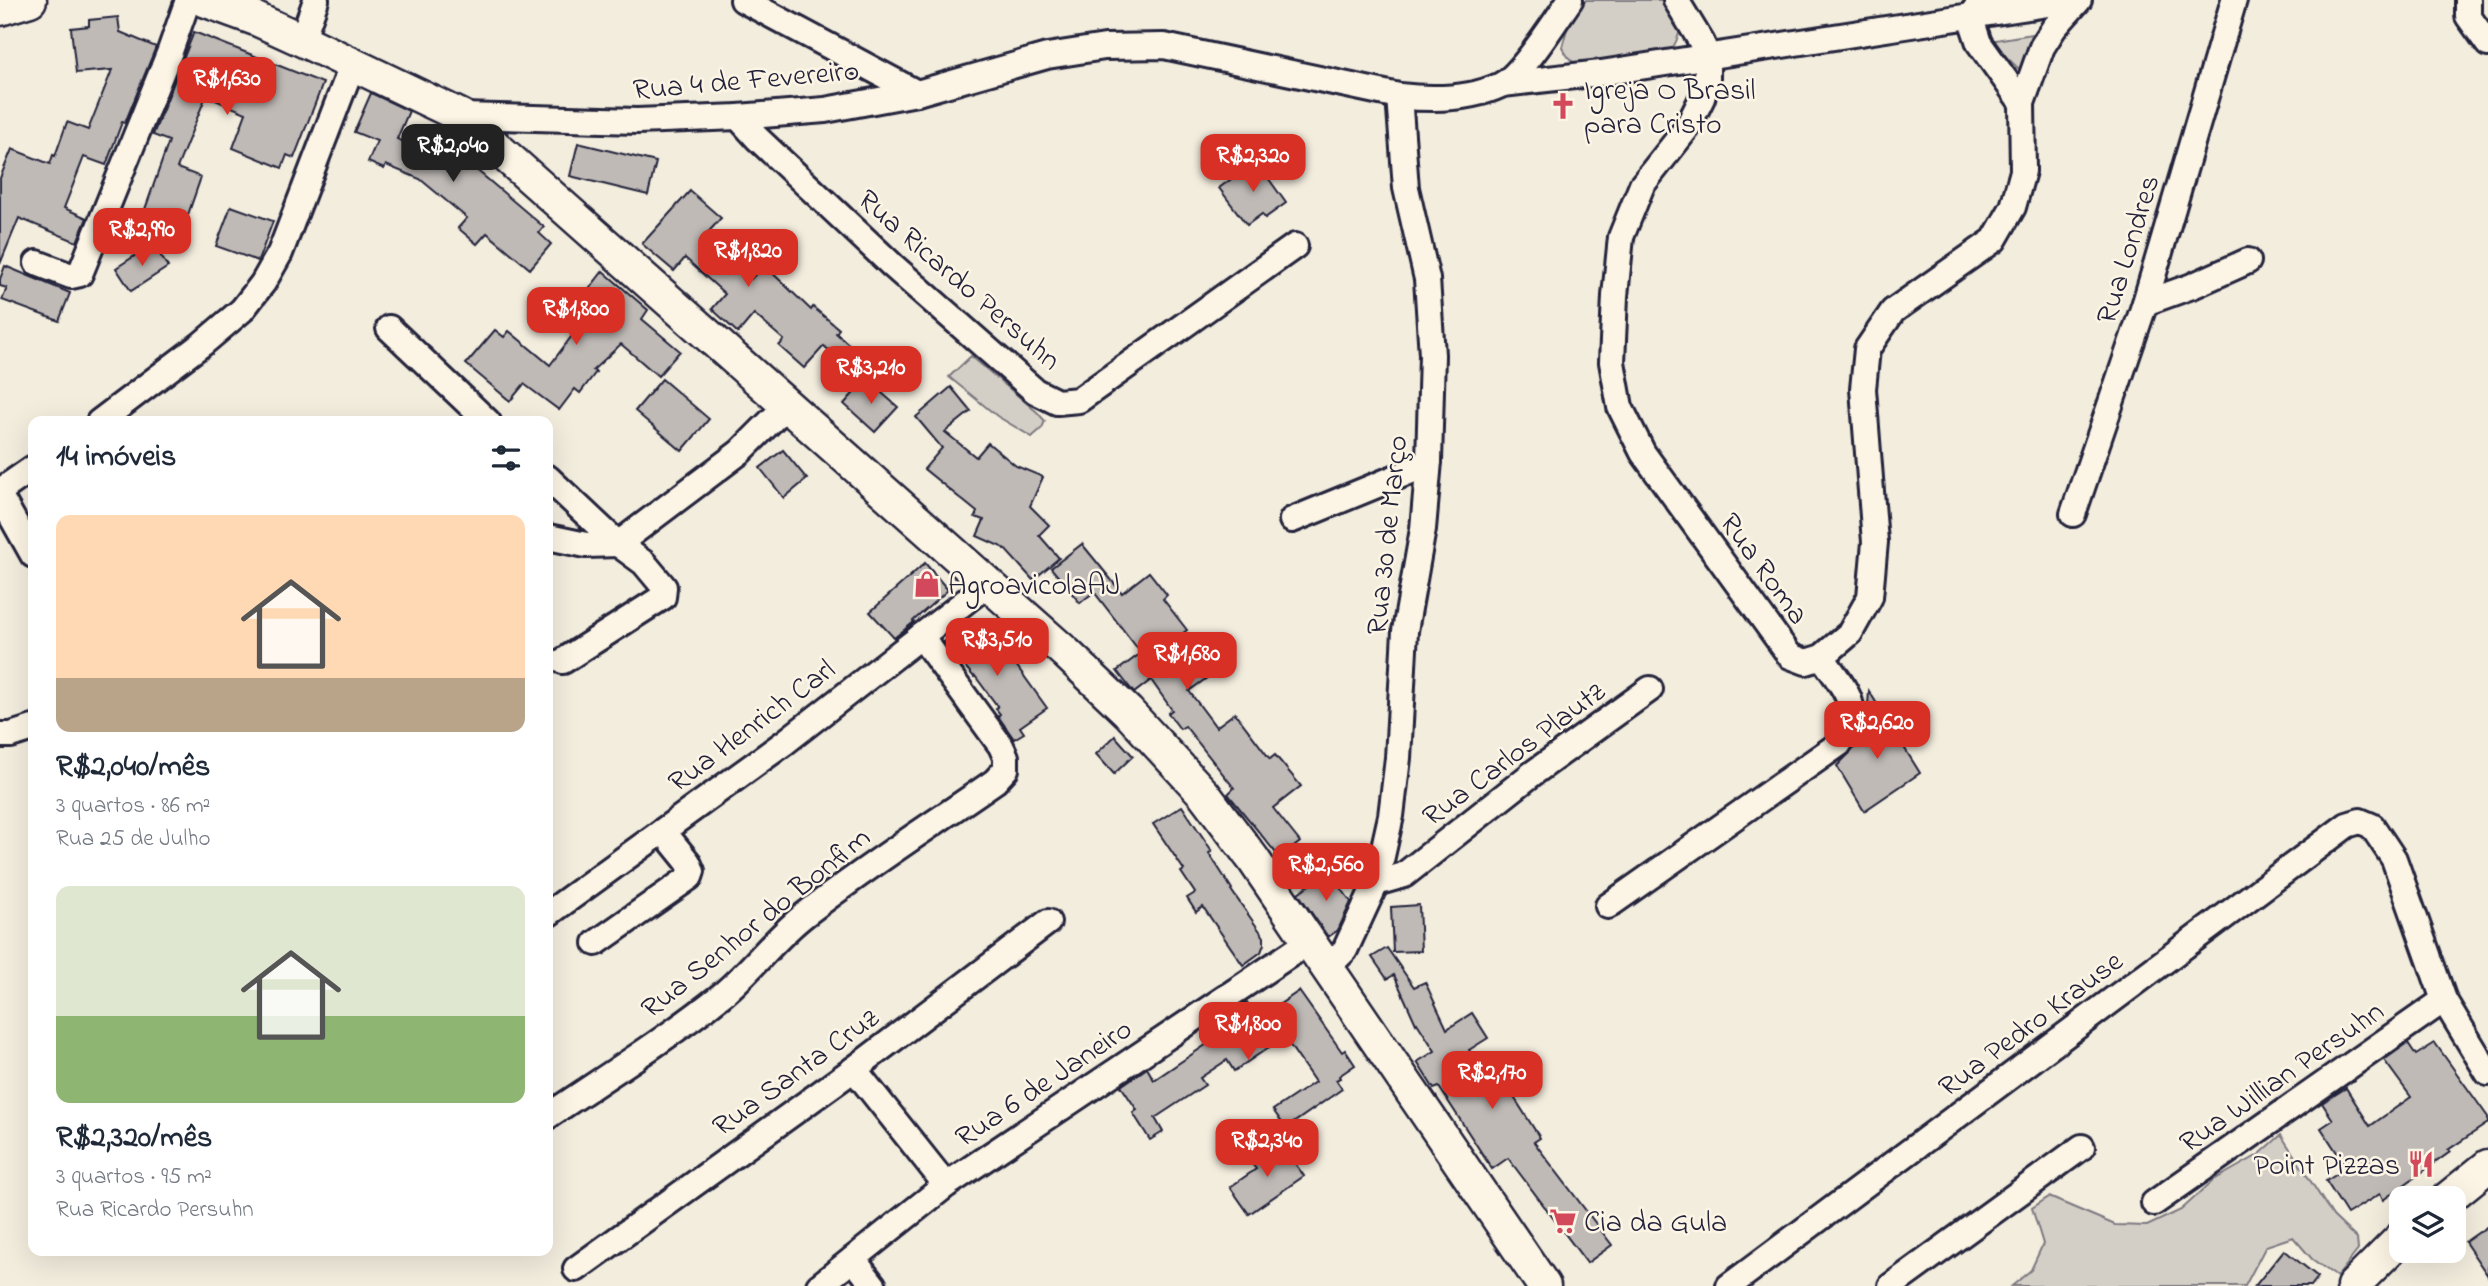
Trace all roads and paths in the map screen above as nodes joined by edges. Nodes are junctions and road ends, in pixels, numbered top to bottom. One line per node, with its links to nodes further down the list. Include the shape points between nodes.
1 (30, 0): 12 (main road)
2 (188, 0): 25 (street, via 80,274 71,276)
3 (204, 0): 13 (main road)
4 (316, 0): 13 (street)
5 (743, 0): 18 (street)
6 (1570, 0): 17 (street, via 1533,53)
7 (1676, 0): 15 (street)
8 (2077, 0): 11 (street, Rua 4 de Fevereiro); 20 (street, Rua Roma, via 2042,47)
9 (2234, 0): 26 (street, Rua Londres)
10 (2469, 0): 14 (street, via 2468,16)
11 (1976, 8): 15 (street, Rua 4 de Fevereiro); 20 (street, via 1979,43)
12 (0, 9)
13 (302, 40): 16 (main road)
14 (2488, 44)
15 (1707, 57): 17 (street, Rua 4 de Fevereiro); 42 (street, Rua Roma, via 1707,80 1697,108 1642,185 1621,237 1612,362 1620,407 1643,453 1790,656 1806,662)
16 (353, 63): 21 (main road); 29 (street, via 280,253 263,283 242,310)
17 (1503, 84): 19 (street, Rua 4 de Fevereiro, via 1460,96)
18 (917, 93): 19 (street, Rua 4 de Fevereiro, via 1047,56 1105,47 1164,46); 22 (street, Rua 4 de Fevereiro, via 825,110)
19 (1399, 96): 31 (street, Rua 30 de Março, via 1406,188 1427,279 1432,355)
20 (2022, 103): 42 (street, Rua Roma, via 2023,171 2013,208 1994,240 1892,310 1867,349 1863,389 1875,542 1870,597 1850,633)
21 (461, 116): 22 (street, Rua 4 de Fevereiro, via 637,121); 28 (main road)
22 (738, 117): 23 (street, Rua Ricardo Persuhn, via 893,267 1035,391 1057,402 1079,400)
23 (1295, 246)
24 (2248, 261): 26 (street)
25 (37, 263)
26 (2145, 303): 35 (street, Rua Londres)
27 (389, 328): 30 (street)
28 (787, 405): 38 (street, via 740,452); 40 (main road)
29 (107, 416)
30 (482, 416)
31 (1429, 461): 36 (street); 48 (street, Rua 30 de Março, via 1423,529 1405,631 1391,816)
32 (28, 472): 34 (street)
33 (553, 483): 38 (street)
34 (0, 494): 39 (street)
35 (2073, 514)
36 (1292, 520)
37 (553, 538): 38 (street, via 586,545)
38 (618, 544): 43 (street, via 658,578 664,587 663,597)
39 (28, 546)
40 (989, 583): 41 (street, Rua Henrich Carl); 52 (main road, via 1128,712 1204,794)
41 (921, 636): 47 (street, Rua Henrich Carl); 58 (street, Rua Senhor do Bonfim, via 1001,746 1006,769 806,913 723,993)
42 (1822, 657): 49 (street, via 1852,705 1850,731 1839,744)
43 (562, 661)
44 (1650, 689): 48 (street, Rua Carlos Plautz, via 1404,875)
45 (28, 730): 46 (street)
46 (0, 735)
47 (663, 831): 50 (street, Rua Henrich Carl); 53 (street, via 688,862 690,877)
48 (1376, 883): 54 (street, Rua 30 de Março, via 1345,950)
49 (1608, 906)
50 (553, 910)
51 (1048, 922): 56 (street, Rua Santa Cruz)
52 (1310, 941): 54 (main road); 61 (street, Rua 6 de Janeiro)
53 (596, 943)
54 (1328, 967): 69 (main road)
55 (2444, 1000): 57 (street); 63 (street, Rua Willian Persuhn); 70 (street, Rua Pedro Krause, via 2394,859 2372,826 2360,821 2347,825)
56 (853, 1069): 61 (street); 66 (street, Rua Santa Cruz)
57 (2488, 1073)
58 (553, 1113)
59 (2082, 1147): 71 (street)
60 (2488, 1166): 62 (main road)
61 (946, 1185): 65 (street, Rua 6 de Janeiro)
62 (2463, 1186)
63 (2154, 1203)
64 (2389, 1250): 72 (main road)
65 (853, 1259): 67 (street, Rua 6 de Janeiro); 68 (street)
66 (576, 1269)
67 (819, 1286)
68 (874, 1286)
69 (1544, 1286)
70 (1729, 1286)
71 (1891, 1286)
72 (2353, 1286)

